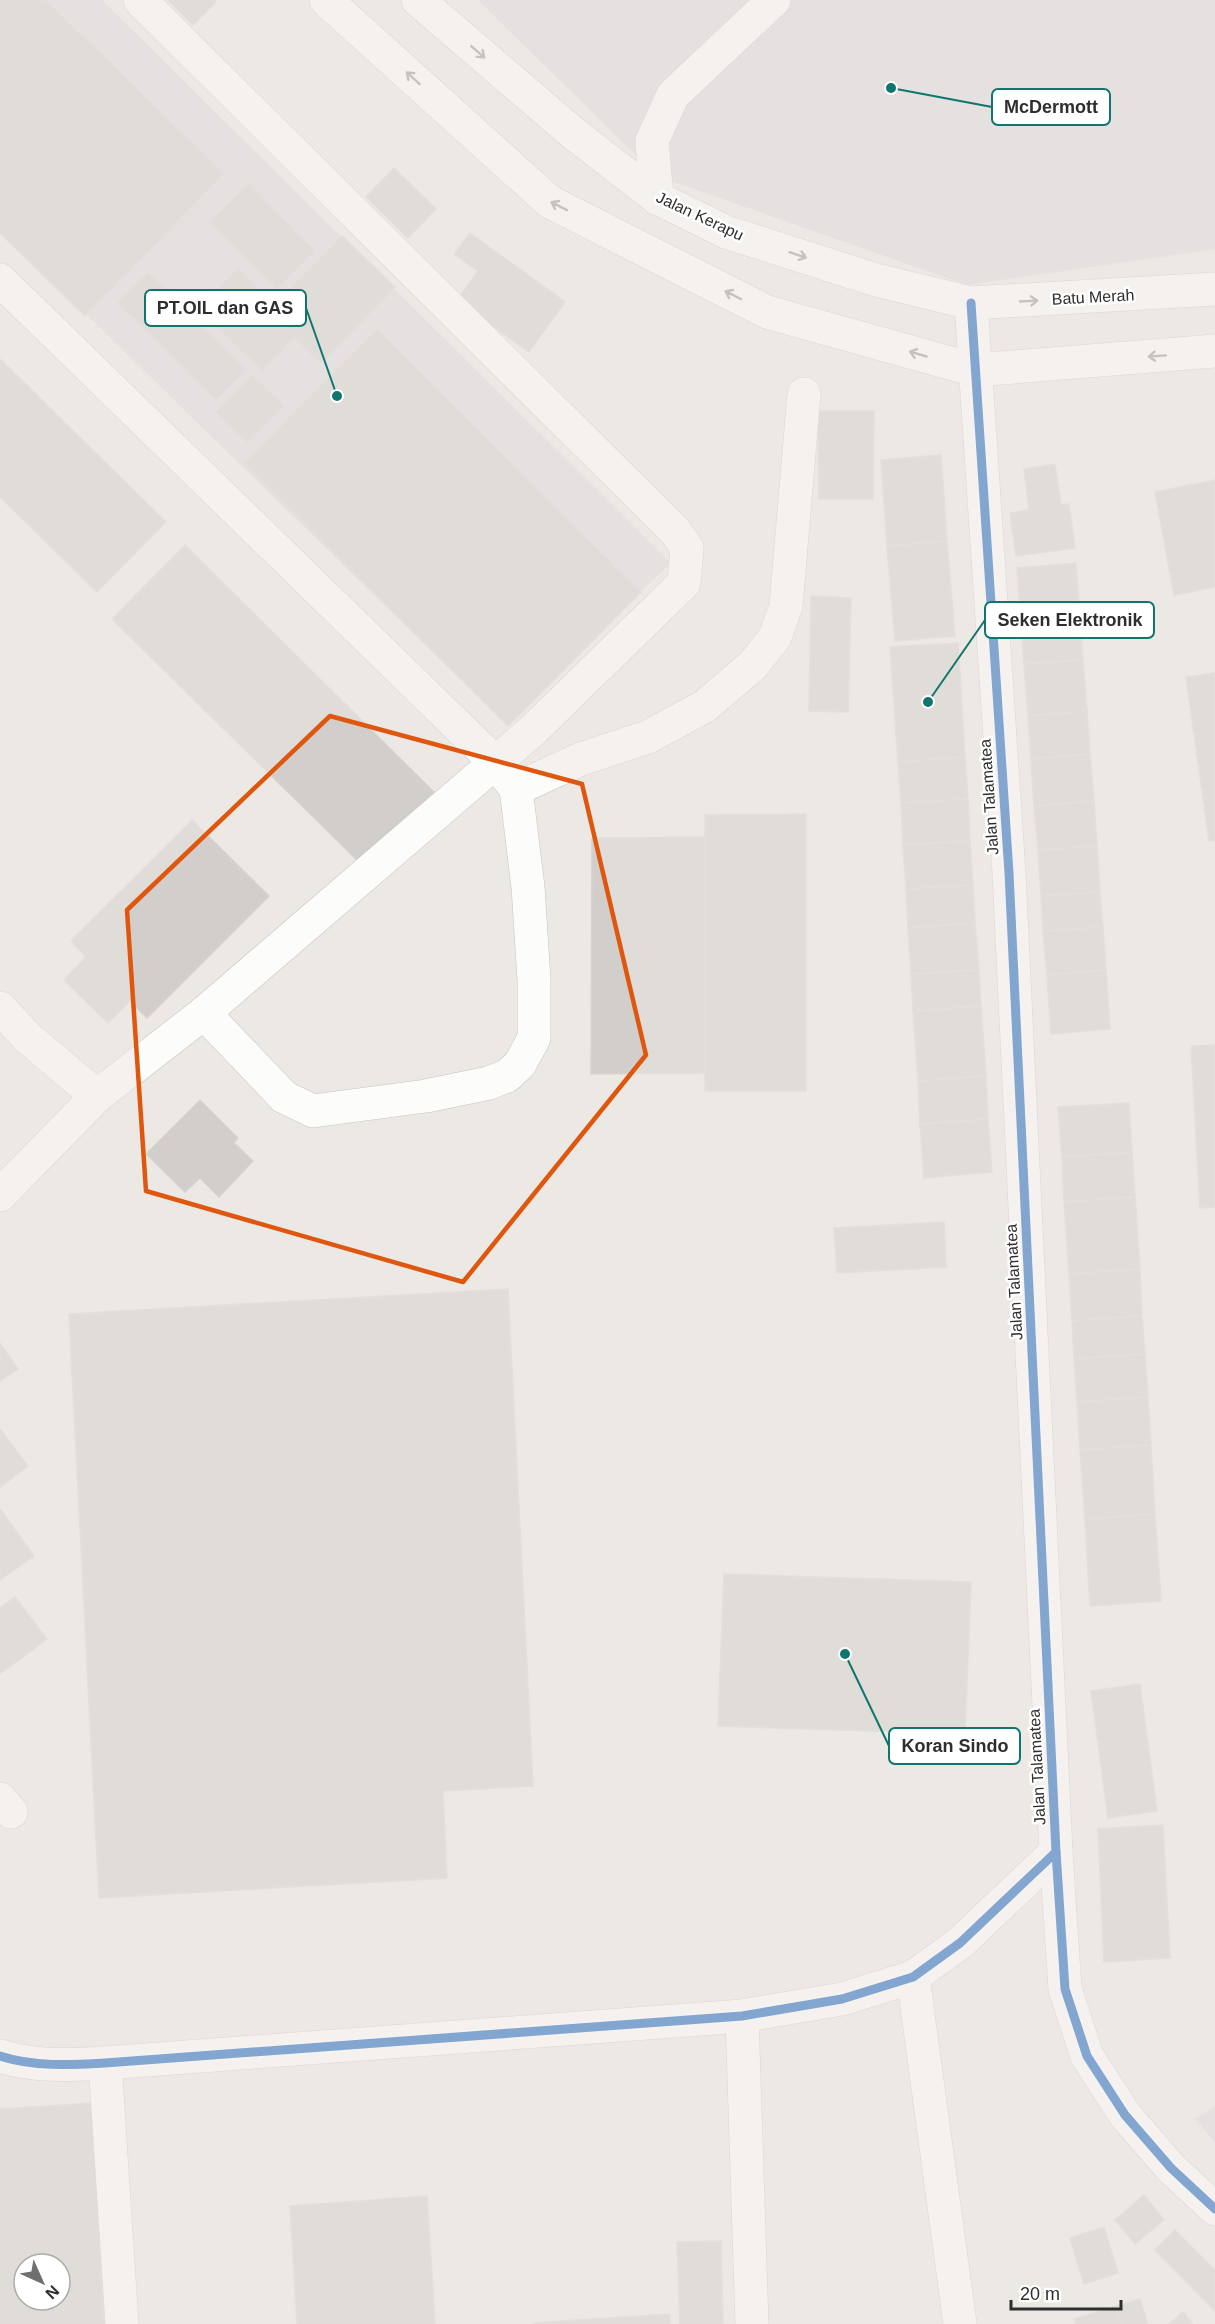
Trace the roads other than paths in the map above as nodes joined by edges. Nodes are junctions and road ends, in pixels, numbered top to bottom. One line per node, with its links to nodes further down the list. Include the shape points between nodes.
1 (140, 0): 12 (street, via 675,531 687,548 684,583)
2 (326, 0): 10 (street, one-way to 2, via 767,312 550,201)
3 (418, 0): 5 (street, Jalan Kerapu, one-way to 5, via 573,133)
4 (774, 0): 5 (street, via 673,95 652,141)
5 (657, 198): 8 (street, Jalan Kerapu, one-way to 8, via 726,232 876,280)
6 (0, 280): 12 (street)
7 (1215, 289): 8 (street, Batu Merah, one-way to 7)
8 (970, 303): 10 (street, Jalan Talamatea)
9 (1215, 351): 10 (street, one-way to 10)
10 (975, 370): 18 (street, Jalan Talamatea, via 1009,873)
11 (804, 394): 13 (street, via 786,606 775,637 753,665 705,706 648,738 581,759)
12 (496, 763): 13 (street); 15 (street)
13 (516, 789): 15 (street, via 528,886 534,1038 520,1064 507,1076 426,1096 313,1111 284,1097)
14 (0, 1008): 16 (street, via 28,1038)
15 (204, 1013): 16 (street)
16 (98, 1096): 17 (street)
17 (0, 1195)
18 (1056, 1852): 19 (street, via 960,1943); 23 (street, Jalan Talamatea, via 1065,1989 1087,2056 1125,2115 1171,2168)
19 (912, 1977): 20 (street, via 842,1999); 26 (street)
20 (742, 2016): 22 (street); 25 (street)
21 (0, 2056): 22 (street, via 14,2061 66,2065)
22 (105, 2063): 24 (street)
23 (1215, 2209)
24 (122, 2324)
25 (752, 2324)
26 (960, 2324)

